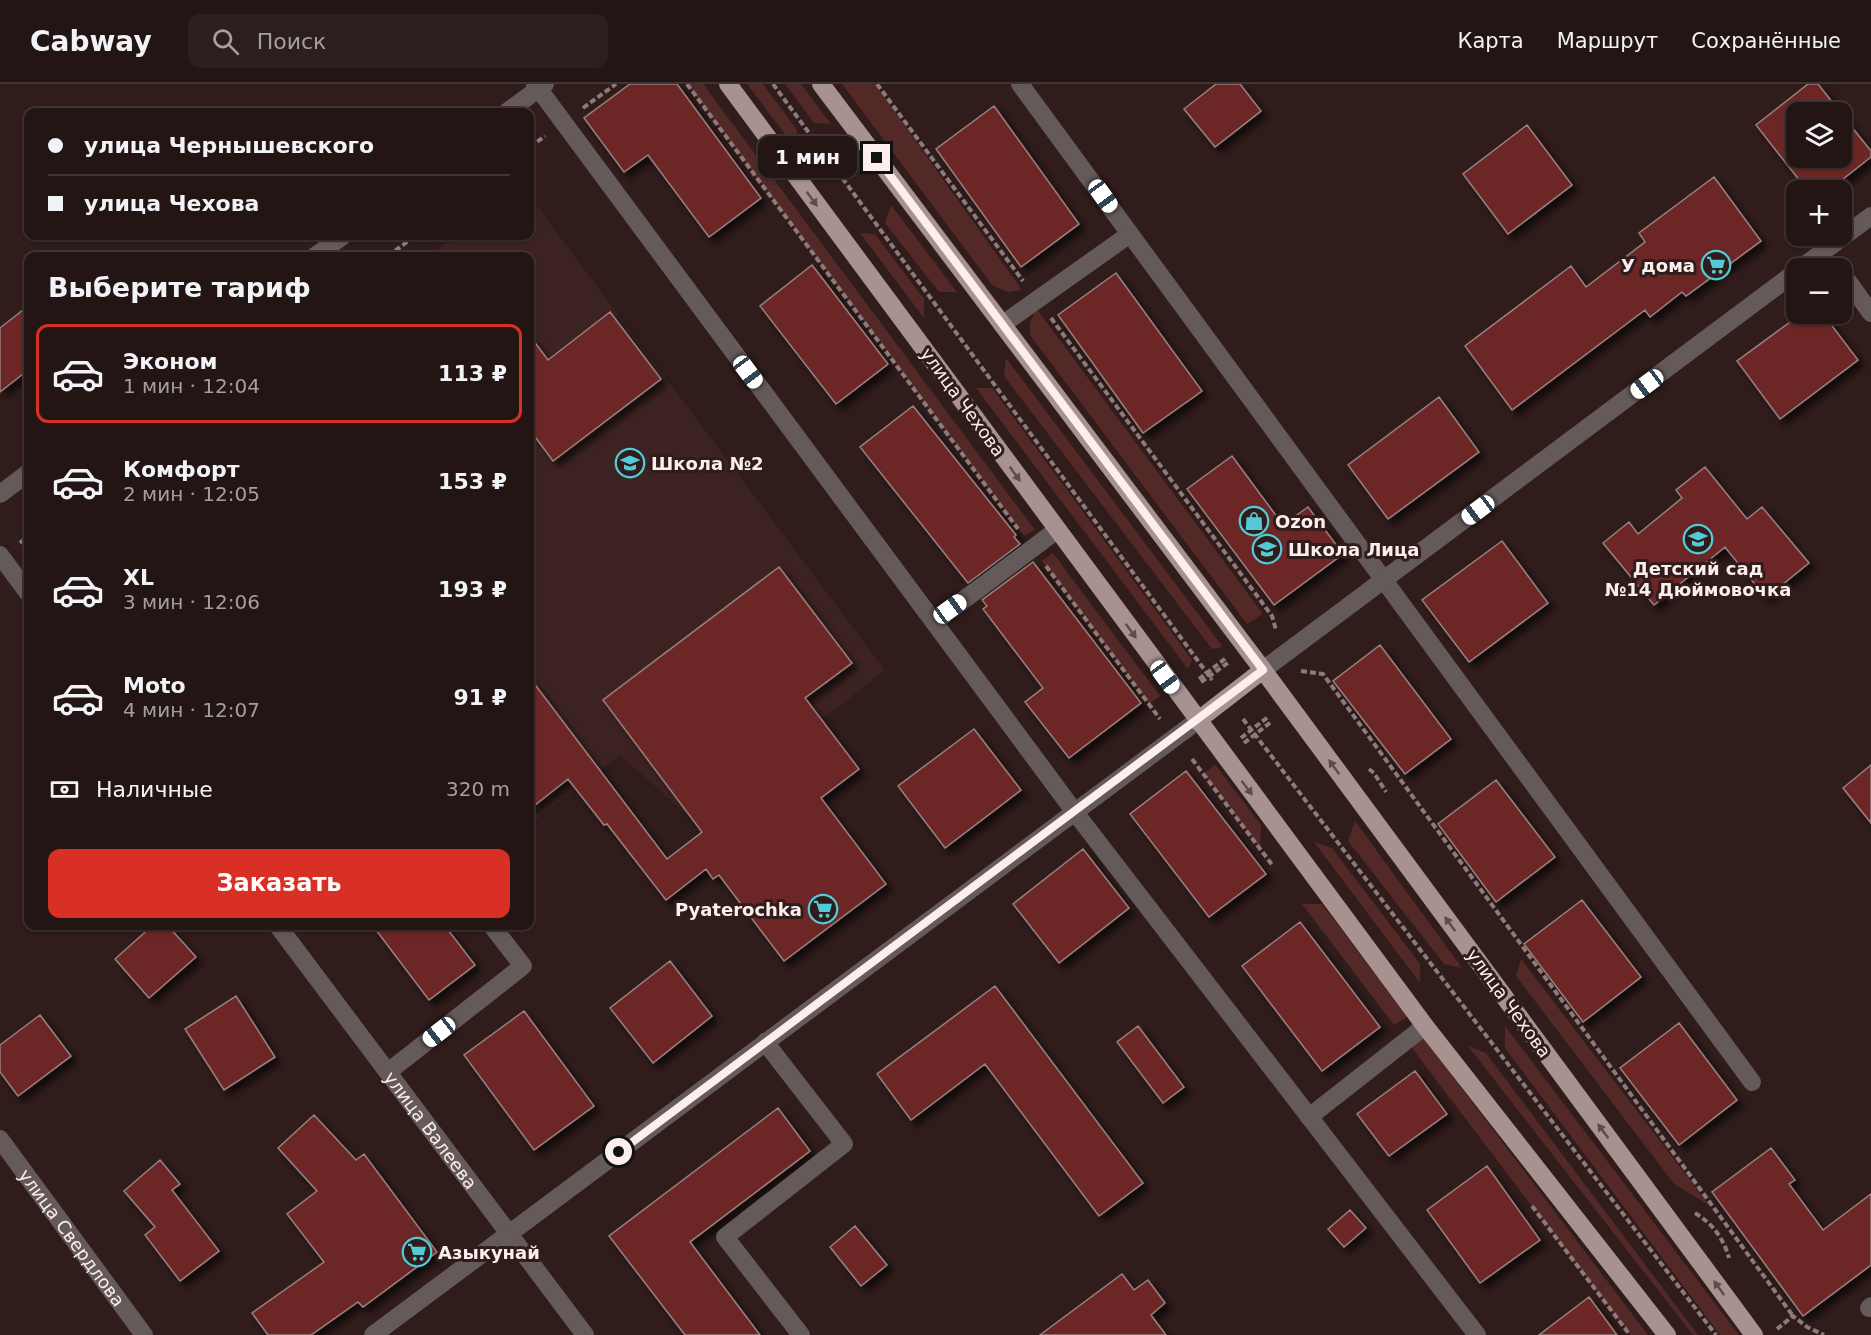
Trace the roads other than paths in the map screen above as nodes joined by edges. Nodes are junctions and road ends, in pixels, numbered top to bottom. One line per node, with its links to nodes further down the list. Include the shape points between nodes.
1 (728, 84): 19 (main road, улица Чехова, one-way to 19)
2 (821, 84): 16 (main road, улица Чехова)
3 (1020, 84): 7 (street)
4 (539, 86): 5 (street); 23 (street)
5 (512, 108)
6 (1871, 216): 9 (street)
7 (1130, 234): 16 (street); 21 (street)
8 (337, 240): 10 (street)
9 (1825, 250): 11 (street); 12 (street)
10 (321, 252)
11 (1814, 258)
12 (1831, 258)
13 (1786, 280): 21 (street)
14 (1852, 287): 15 (street)
15 (1871, 313)
16 (1003, 324): 24 (main road, улица Чехова)
17 (24, 476): 18 (street)
18 (0, 494)
19 (1057, 530): 23 (street); 25 (main road, улица Чехова, one-way to 25)
20 (0, 555): 22 (street)
21 (1384, 580): 24 (street); 32 (street)
22 (24, 588)
23 (934, 622): 26 (street)
24 (1263, 670): 25 (main road); 36 (main road, улица Чехова, one-way to 24)
25 (1197, 721): 26 (street); 29 (main road, улица Чехова, one-way to 29)
26 (1074, 811): 30 (street); 33 (street)
27 (281, 930): 31 (street, улица Валеева)
28 (495, 930): 31 (street, via 523,966)
29 (1425, 1026): 33 (street); 42 (main road, улица Чехова)
30 (765, 1042): 35 (street); 40 (street, via 844,1144 725,1237)
31 (388, 1072): 35 (street, улица Валеева)
32 (1752, 1082)
33 (1309, 1117): 41 (street)
34 (0, 1139): 37 (street, улица Свердлова)
35 (509, 1233): 38 (street); 39 (street, улица Валеева)
36 (1763, 1334)
37 (144, 1335)
38 (373, 1335)
39 (585, 1335)
40 (801, 1335)
41 (1477, 1335)
42 (1667, 1335)

